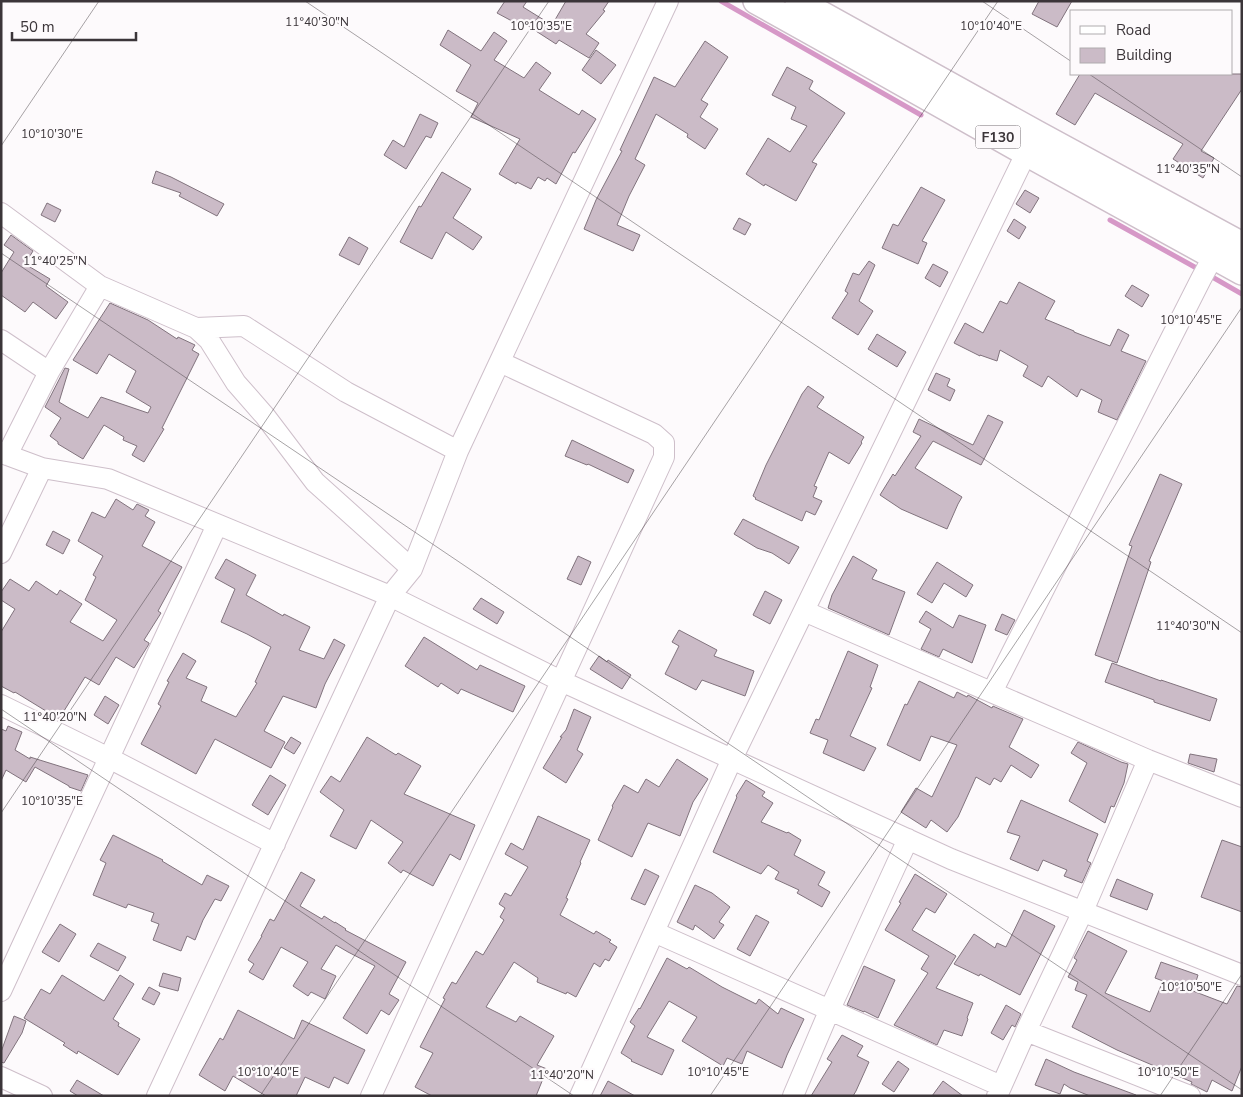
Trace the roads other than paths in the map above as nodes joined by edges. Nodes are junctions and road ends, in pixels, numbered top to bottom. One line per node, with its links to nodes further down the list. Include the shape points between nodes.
1 (668, 1): 11 (street)
2 (756, 1): 4 (main road, F130)
3 (798, 1): 4 (main road, F130)
4 (1031, 143): 6 (main road, F130); 20 (street)
5 (1, 213): 8 (street)
6 (1217, 256): 7 (main road, F130); 22 (street)
7 (1242, 272)
8 (100, 286): 9 (street); 12 (street)
9 (196, 328): 13 (street, via 244,326 346,392); 18 (street, via 209,340 236,382 315,482)
10 (1, 340): 12 (street)
11 (500, 362): 13 (street); 21 (street, via 654,434 664,443 664,457)
12 (49, 372): 14 (street)
13 (458, 451): 18 (street)
14 (4, 454): 15 (street)
15 (42, 468): 16 (street, via 108,479); 17 (street)
16 (217, 525): 19 (street); 24 (street)
17 (1, 553)
18 (412, 569): 19 (street)
19 (390, 596): 21 (street); 29 (street)
20 (804, 611): 22 (street); 25 (street)
21 (561, 682): 25 (street); 40 (street)
22 (992, 692): 26 (street)
23 (1, 705): 24 (street)
24 (108, 758): 29 (street); 33 (street)
25 (732, 759): 28 (street); 31 (street)
26 (1148, 760): 27 (street); 30 (street)
27 (1242, 797)
28 (908, 839): 30 (street); 34 (street)
29 (275, 844): 39 (street)
30 (1083, 911): 32 (street); 35 (street)
31 (654, 932): 34 (street); 41 (street)
32 (1242, 975)
33 (1, 991)
34 (830, 1010): 37 (street); 42 (street)
35 (1026, 1032): 37 (street); 43 (street)
36 (1, 1077): 38 (street)
37 (999, 1091)
38 (42, 1096)
39 (157, 1096)
40 (371, 1096)
41 (580, 1096)
42 (793, 1096)
43 (1190, 1096)

